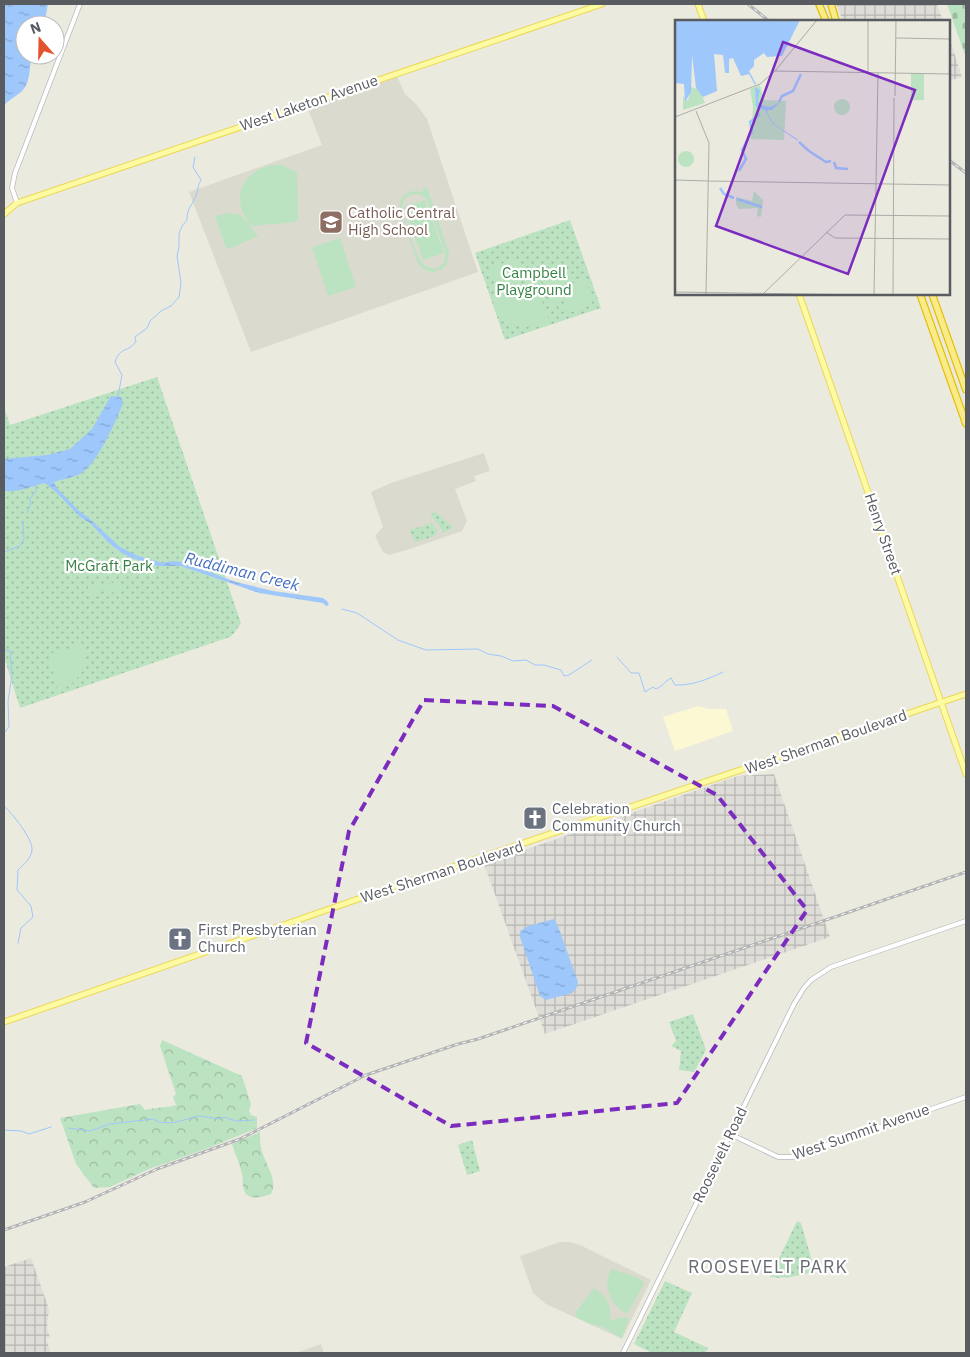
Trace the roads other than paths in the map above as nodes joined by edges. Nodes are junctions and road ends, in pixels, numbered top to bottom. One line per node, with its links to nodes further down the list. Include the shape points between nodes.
1 (80, 4): 9 (street, via 15,173 12,188)
2 (602, 4): 9 (main road, West Laketon Avenue)
3 (698, 4): 6 (main road)
4 (820, 4): 7 (highway)
5 (831, 4): 8 (highway)
6 (704, 20)
7 (826, 20)
8 (836, 20)
9 (17, 203): 10 (main road)
10 (4, 214)
11 (799, 295): 19 (main road, Henry Street)
12 (920, 295): 14 (highway)
13 (932, 295): 15 (highway)
14 (925, 308): 15 (highway, via 931,315 946,357 952,360); 17 (highway)
15 (954, 355): 16 (highway)
16 (966, 390)
17 (966, 424)
18 (966, 694): 19 (main road, West Sherman Boulevard)
19 (941, 702): 20 (main road, Henry Street); 22 (main road, West Sherman Boulevard)
20 (966, 774)
21 (966, 921): 24 (street, Roosevelt Road, via 831,967 811,980 798,996)
22 (4, 1022)
23 (966, 1096): 24 (street, West Summit Avenue, via 793,1157 778,1157)
24 (730, 1134): 25 (street, Roosevelt Road)
25 (623, 1353)

